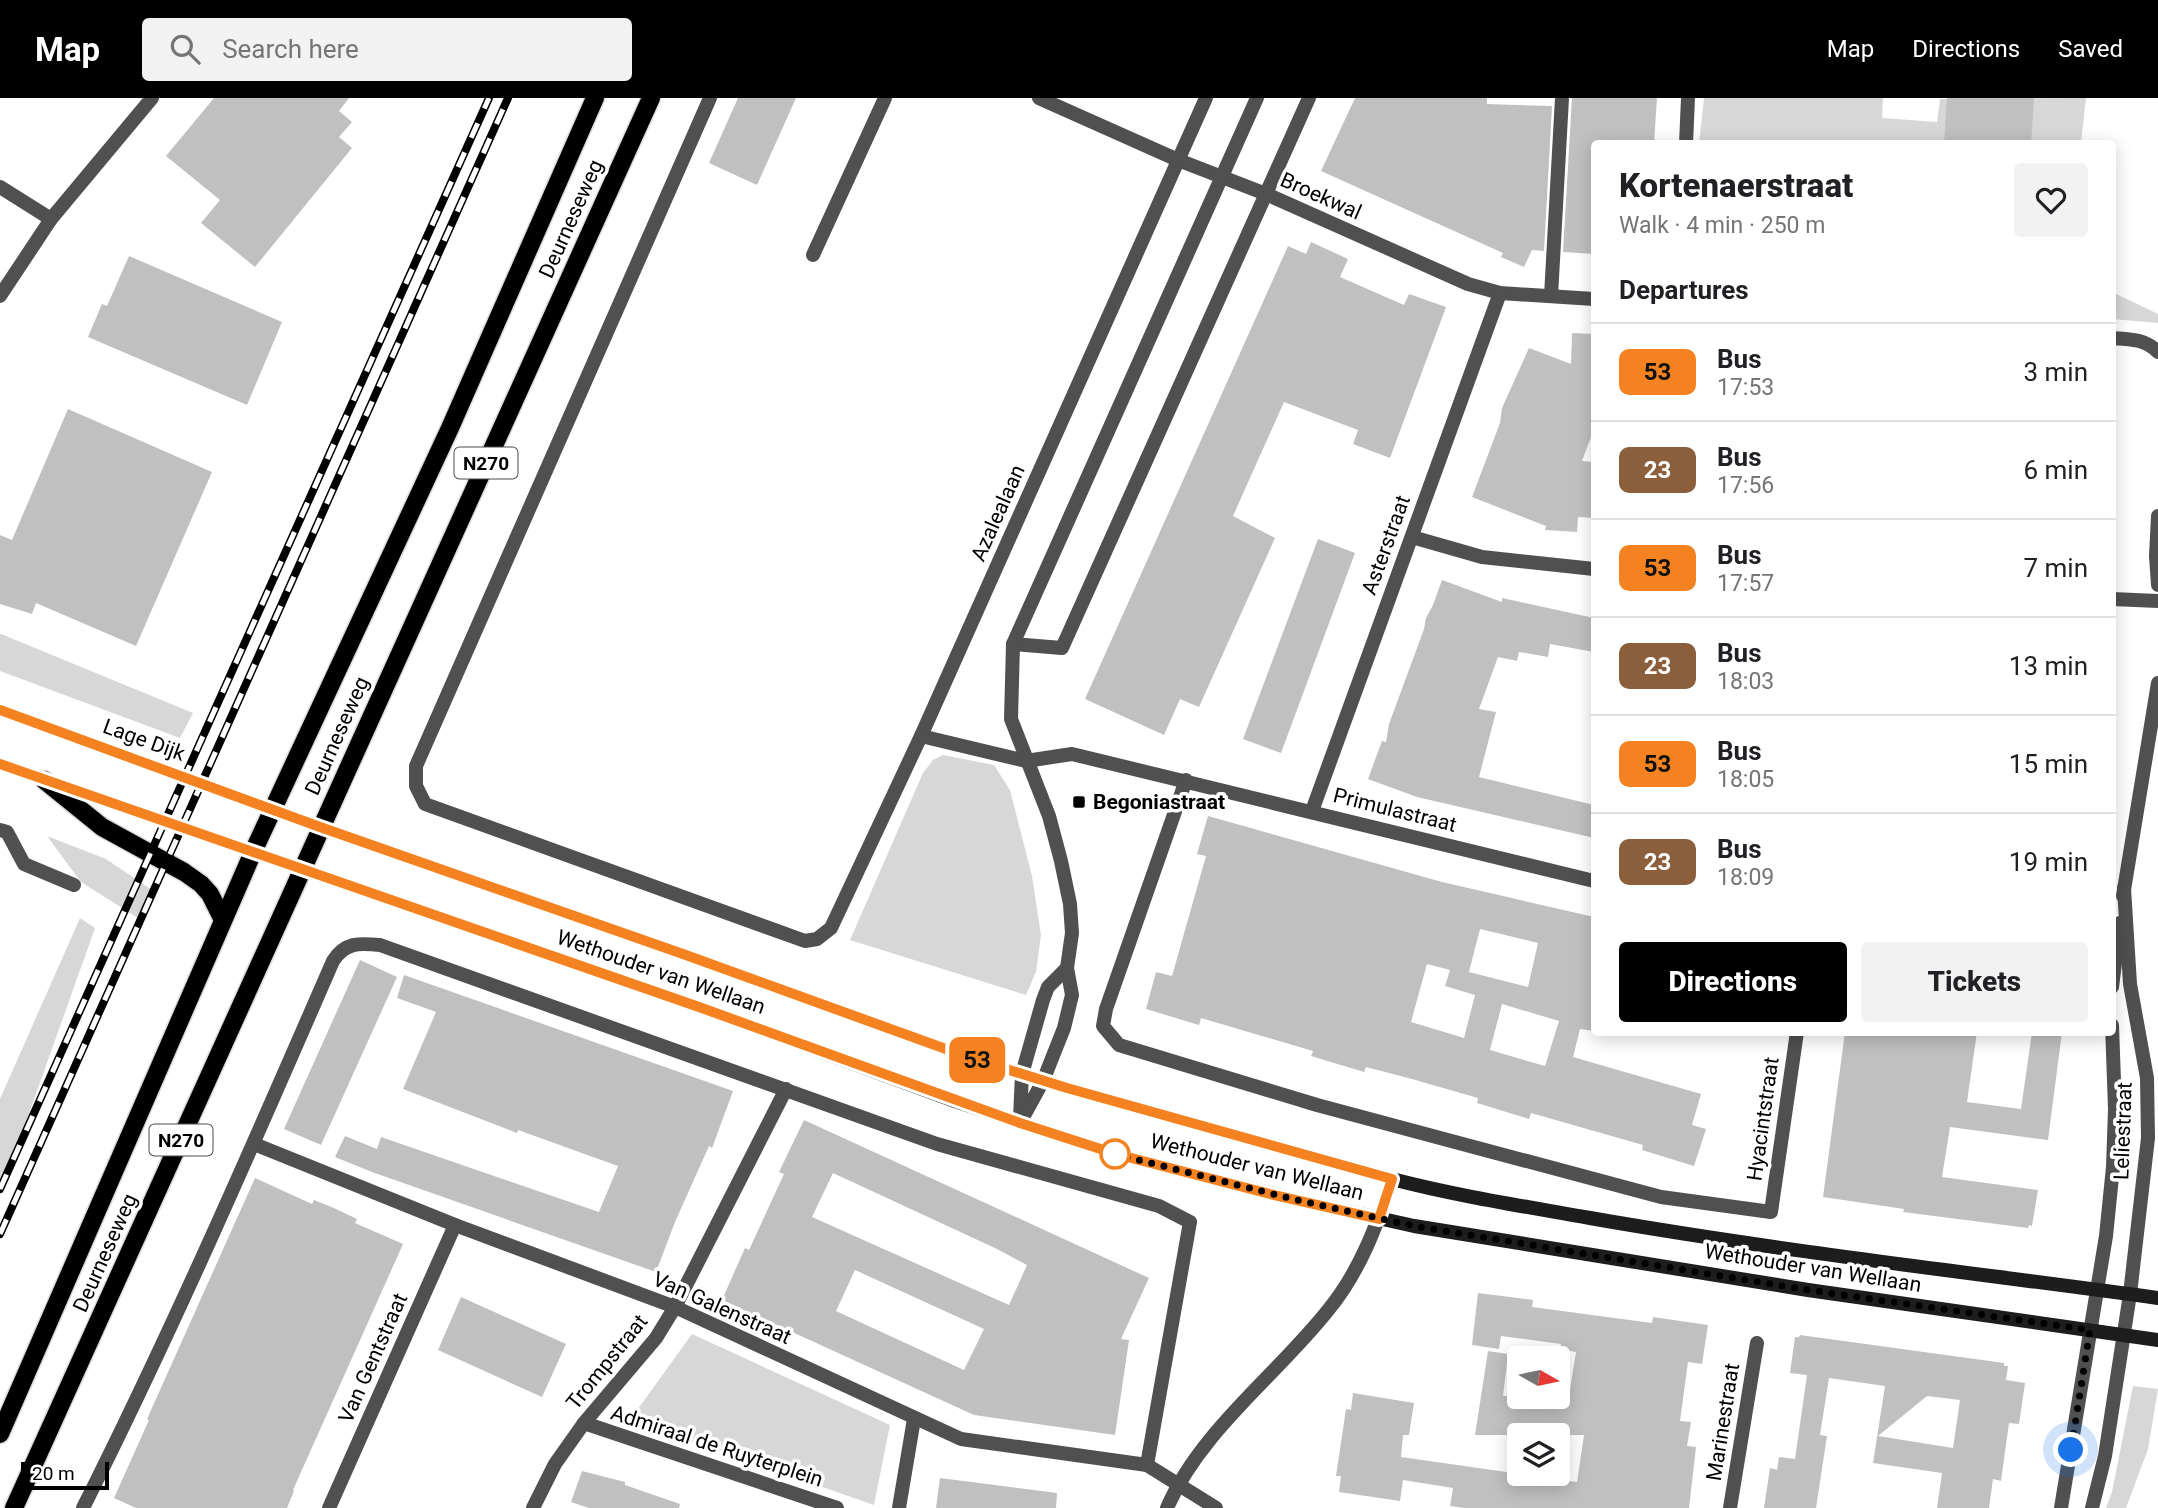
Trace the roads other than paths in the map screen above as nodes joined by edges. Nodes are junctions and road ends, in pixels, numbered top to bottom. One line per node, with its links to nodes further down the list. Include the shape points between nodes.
1 (152, 98): 17 (street)
2 (595, 98): 39 (main road, Deurneseweg / N270, via 450,428)
3 (651, 98): 41 (main road, Deurneseweg / N270)
4 (710, 98): 34 (street, Azalealaan, via 416,766 416,786 425,804 805,941 817,939 831,928)
5 (885, 98): 18 (street)
6 (1039, 98): 13 (street, Broekwal)
7 (1206, 98): 13 (street, Azalealaan)
8 (1257, 98): 14 (street)
9 (1309, 98): 16 (street)
10 (1562, 98): 21 (street)
11 (1688, 98): 12 (street)
12 (1686, 140)
13 (1178, 160): 14 (street, Broekwal); 34 (street, Azalealaan)
14 (1222, 175): 16 (street, Broekwal); 31 (street)
15 (0, 187): 17 (street)
16 (1266, 194): 19 (street, Broekwal, via 1468,284); 31 (street, via 1062,648)
17 (51, 219): 20 (street)
18 (813, 255)
19 (1500, 293): 21 (street, Broekwal); 26 (street, Asterstraat)
20 (0, 296)
21 (1551, 296): 22 (street, Broekwal)
22 (1591, 299)
23 (2116, 338): 24 (street, via 2137,339)
24 (2158, 352)
25 (2158, 516): 28 (street)
26 (1412, 537): 27 (street, via 1482,556); 40 (street, Asterstraat)
27 (1591, 569)
28 (2158, 585)
29 (2116, 599): 30 (street)
30 (2158, 601)
31 (1013, 644): 35 (street, via 1011,719)
32 (2158, 683): 47 (street, Leliestraat)
33 (0, 710): 39 (main road, Lage Dijk)
34 (921, 736): 35 (street)
35 (1026, 761): 38 (street, Primulastraat, via 1072,754); 50 (street, via 1062,861 1072,933)
36 (0, 764): 37 (main road)
37 (44, 780): 43 (main road); 48 (main road, via 102,827 190,875 210,894)
38 (1186, 780): 40 (street, Primulastraat); 51 (street, Hyacintstraat, via 1106,1009 1103,1026 1119,1045 1317,1104 1661,1196 1771,1212)
39 (273, 810): 41 (main road, Lage Dijk); 43 (main road, Deurneseweg / N270)
40 (1312, 811): 45 (street, Primulastraat)
41 (320, 827): 44 (main road, Deurneseweg / N270); 53 (main road, Wethouder van Wellaan)
42 (0, 830): 46 (street, via 7,832 24,864)
43 (253, 852): 44 (main road, Wethouder van Wellaan); 48 (main road, Deurneseweg / N270)
44 (302, 868): 56 (main road, Wethouder van Wellaan); 74 (main road, Deurneseweg / N270)
45 (1591, 880)
46 (74, 885)
47 (2124, 888): 49 (street, Leliestraat); 62 (street, Leliestraat, via 2130,984 2149,1107)
48 (223, 920): 71 (main road, Deurneseweg / N270)
49 (2116, 954)
50 (1068, 968): 53 (street, via 1048,987); 54 (street, via 1072,995)
51 (1796, 1036)
52 (2112, 1036): 61 (street, Leliestraat, via 2113,1167)
53 (1022, 1074): 54 (main road, Wethouder van Wellaan); 56 (street)
54 (1044, 1081): 56 (street); 58 (main road, Wethouder van Wellaan)
55 (786, 1089): 57 (street, via 380,945 350,946 332,961); 64 (street, Trompstraat); 72 (street, via 937,1144 1160,1206 1190,1222)
56 (1020, 1123): 59 (main road, Wethouder van Wellaan, via 1116,1154)
57 (254, 1144): 60 (street, Van Galenstraat); 75 (street)
58 (1392, 1179): 59 (street); 61 (main road, Wethouder van Wellaan, via 1676,1233)
59 (1379, 1219): 65 (main road, Wethouder van Wellaan, via 1794,1288); 73 (street, via 1329,1310 1210,1441)
60 (455, 1225): 64 (street, Van Galenstraat); 76 (street, Van Gentstraat)
61 (2097, 1290): 62 (main road, Wethouder van Wellaan); 65 (street, Leliestraat)
62 (2130, 1294): 63 (main road, Wethouder van Wellaan); 66 (street, Leliestraat)
63 (2158, 1298)
64 (675, 1307): 69 (street, Van Galenstraat); 70 (street, Trompstraat, via 656,1338)
65 (2090, 1330): 66 (main road, Wethouder van Wellaan); 83 (street, Leliestraat)
66 (2124, 1335): 67 (main road, Wethouder van Wellaan); 84 (street, Leliestraat)
67 (2158, 1340)
68 (1757, 1343): 82 (street, Marinestraat)
69 (914, 1419): 72 (street, Van Galenstraat, via 961,1439); 79 (street)
70 (584, 1423): 77 (street, Trompstraat, via 555,1464); 78 (street, Admiraal de Ruyterplein)
71 (0, 1434)
72 (1147, 1465): 73 (street, Van Galenstraat)
73 (1177, 1485): 80 (street); 81 (street, Van Galenstraat)
74 (15, 1508)
75 (83, 1508)
76 (329, 1508)
77 (533, 1508)
78 (837, 1508)
79 (899, 1508)
80 (1167, 1508)
81 (1216, 1508)
82 (1730, 1508)
83 (2061, 1508)
84 (2092, 1508)

